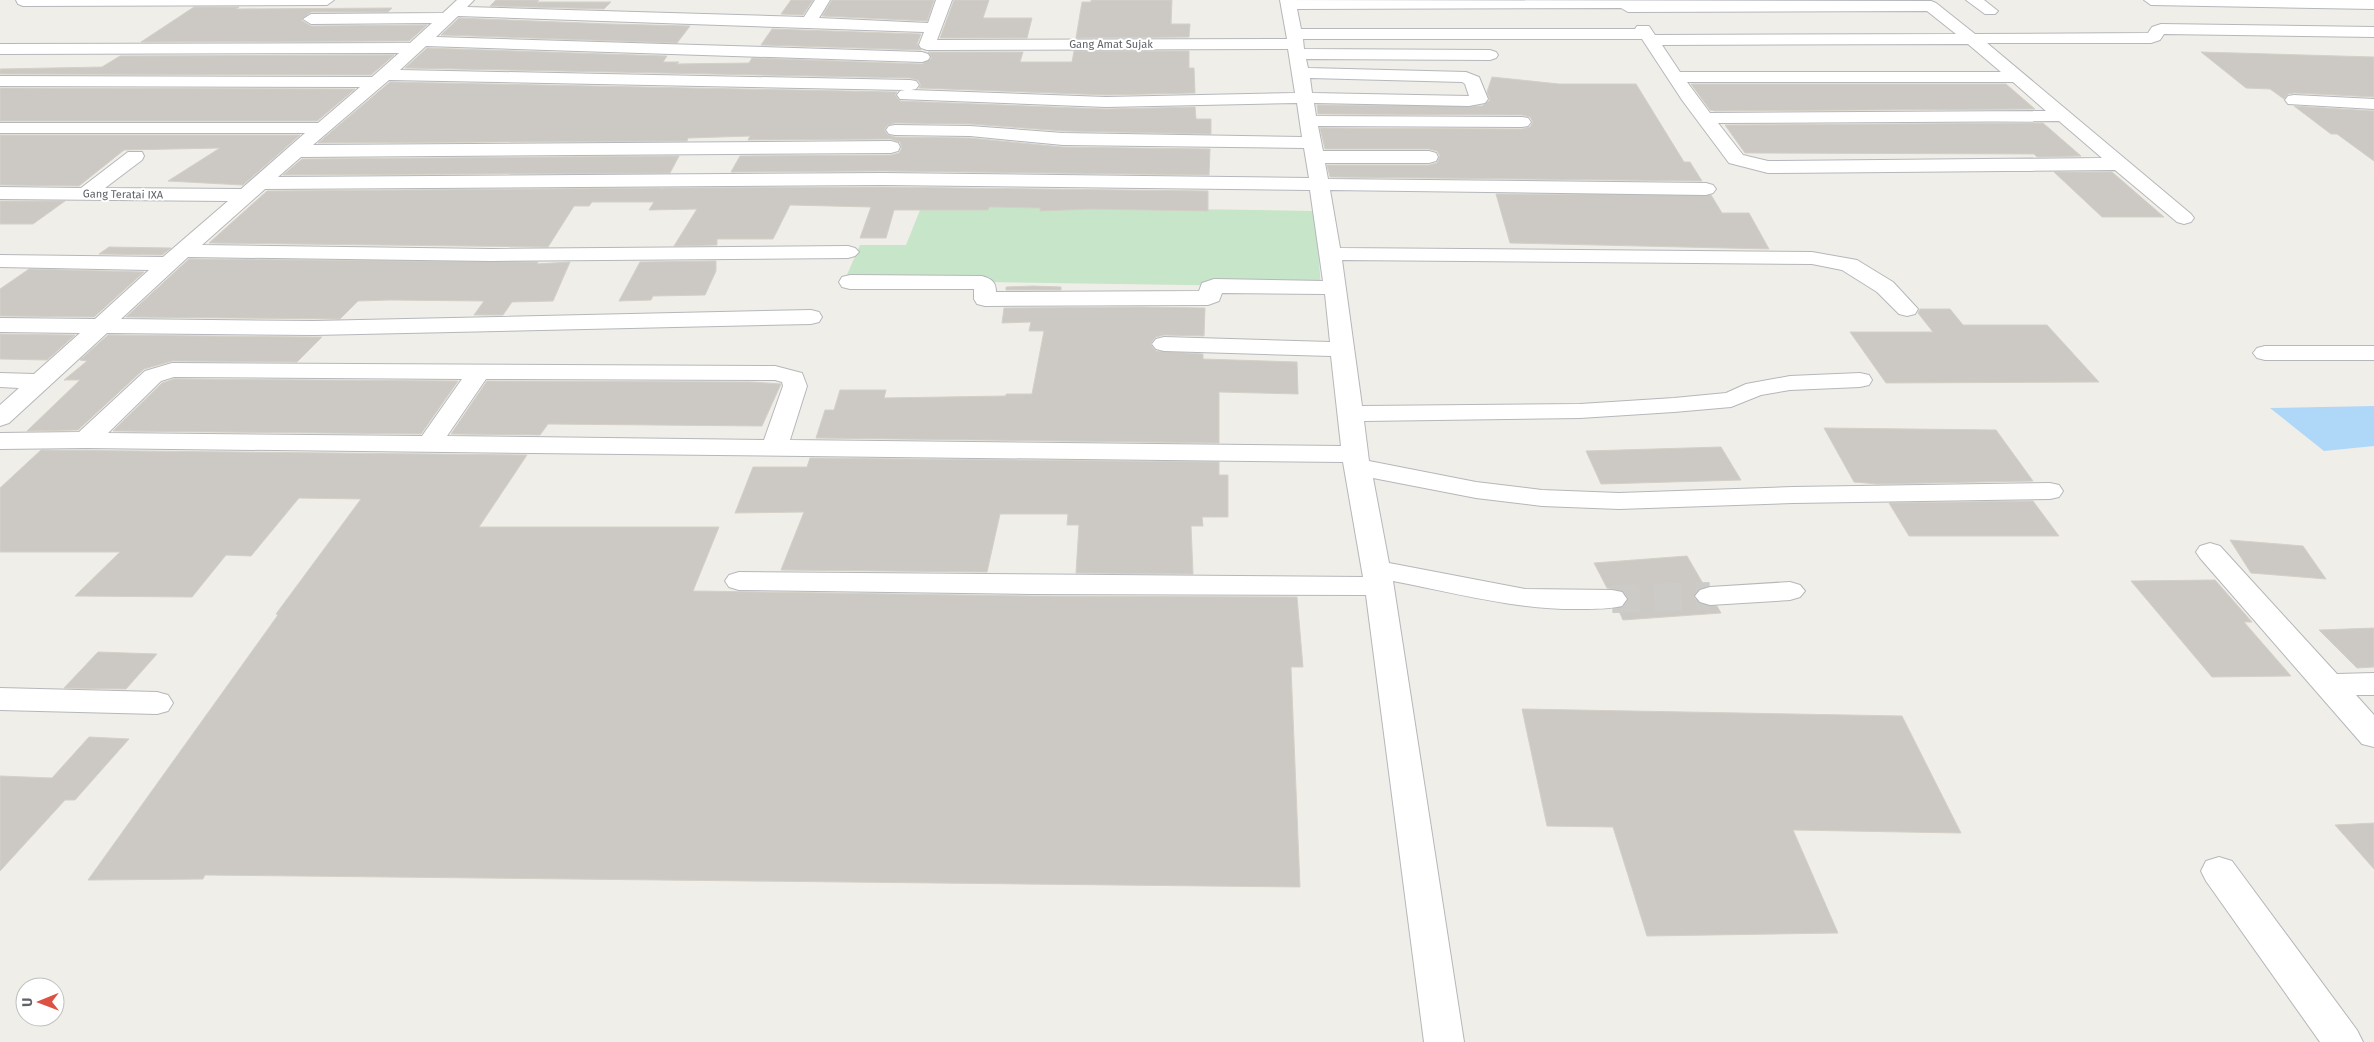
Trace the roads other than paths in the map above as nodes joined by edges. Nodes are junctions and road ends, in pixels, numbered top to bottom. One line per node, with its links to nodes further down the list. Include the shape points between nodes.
1 (327, 0): 6 (street)
2 (823, 0): 14 (street)
3 (944, 0): 15 (street)
4 (1974, 0): 12 (street)
5 (2151, 0): 10 (street)
6 (23, 1)
7 (1288, 3): 8 (street); 23 (street)
8 (1625, 3): 9 (street); 17 (street)
9 (1927, 3): 18 (street)
10 (2374, 4)
11 (456, 10): 13 (street); 14 (street); 19 (street)
12 (1990, 11)
13 (311, 19)
14 (808, 22): 15 (street)
15 (932, 28): 21 (street)
16 (2374, 32): 18 (street, via 2161,29 2151,38)
17 (1648, 37): 18 (street); 23 (street); 24 (street)
18 (1974, 40): 25 (street)
19 (418, 45): 20 (street, Gang Amat Sujak); 21 (street, Gang Amat Sujak); 26 (street)
20 (0, 49)
21 (924, 51): 23 (street, Gang Amat Sujak); 28 (street)
22 (1490, 55): 23 (street)
23 (1299, 65): 23 (street, via 1466,77 1473,81 1479,99 1469,101); 28 (street, via 1106,102); 29 (street, via 1223,86); 34 (street)
24 (1677, 78): 25 (street); 33 (street)
25 (2018, 78): 32 (street)
26 (380, 79): 27 (street); 28 (street); 37 (street)
27 (0, 81)
28 (913, 84): 38 (street)
29 (1188, 84)
30 (2294, 100): 31 (street)
31 (2374, 104)
32 (2064, 116): 33 (street); 43 (street)
33 (1706, 118): 43 (street, via 1736,159 1768,167)
34 (1308, 121): 35 (street); 39 (street)
35 (1522, 122)
36 (0, 128): 37 (street)
37 (322, 128): 40 (street)
38 (893, 139): 39 (street, via 970,131 1063,139); 40 (street); 44 (street)
39 (1313, 150): 42 (street); 45 (street)
40 (294, 152): 46 (street)
41 (135, 156): 49 (street)
42 (1429, 157)
43 (2121, 164): 50 (street)
44 (883, 179): 45 (street, Gang Teratai IXA); 46 (street, Gang Teratai IXA)
45 (1320, 184): 47 (street, Gang Teratai IXA); 52 (street)
46 (254, 189): 49 (street, Gang Teratai IXA); 53 (street)
47 (1706, 189)
48 (0, 193): 49 (street, Gang Teratai IXA)
49 (85, 194)
50 (2184, 218)
51 (848, 252): 53 (street)
52 (1331, 254): 56 (street); 57 (street, via 1812,258 1849,265 1885,287)
53 (176, 257): 54 (street); 60 (street)
54 (0, 261)
55 (850, 282): 56 (street, via 982,283 986,286 985,299 1208,298 1211,296 1210,288 1214,286)
56 (1335, 288): 62 (street)
57 (1907, 310)
58 (811, 317): 60 (street, via 314,328)
59 (0, 325): 60 (street)
60 (100, 326): 68 (street)
61 (1164, 344): 62 (street)
62 (1342, 349): 69 (street)
63 (2265, 353): 64 (street)
64 (2374, 353)
65 (479, 372): 71 (street, via 172,370 153,376); 73 (street); 74 (street, via 787,375 793,378 795,386)
66 (0, 380): 68 (street)
67 (1860, 380): 69 (street, via 1790,382 1755,389 1731,400 1674,405)
68 (39, 381): 70 (street)
69 (1350, 414): 75 (street)
70 (0, 418)
71 (86, 440): 72 (street); 73 (street)
72 (0, 441)
73 (429, 444): 74 (street)
74 (774, 449): 75 (street)
75 (1357, 460): 76 (street, via 1476,490 1542,498 1619,501); 78 (street)
76 (2050, 491)
77 (2210, 552): 84 (street)
78 (1377, 578): 79 (street, via 1032,585); 82 (street, via 1525,598); 89 (street)
79 (739, 581)
80 (1790, 591): 81 (street)
81 (1710, 596)
82 (1612, 599)
83 (2374, 684): 84 (street)
84 (2329, 685): 87 (street)
85 (0, 699): 86 (street)
86 (157, 703)
87 (2374, 736)
88 (2219, 871): 90 (street)
89 (1444, 1042)
90 (2343, 1042)

